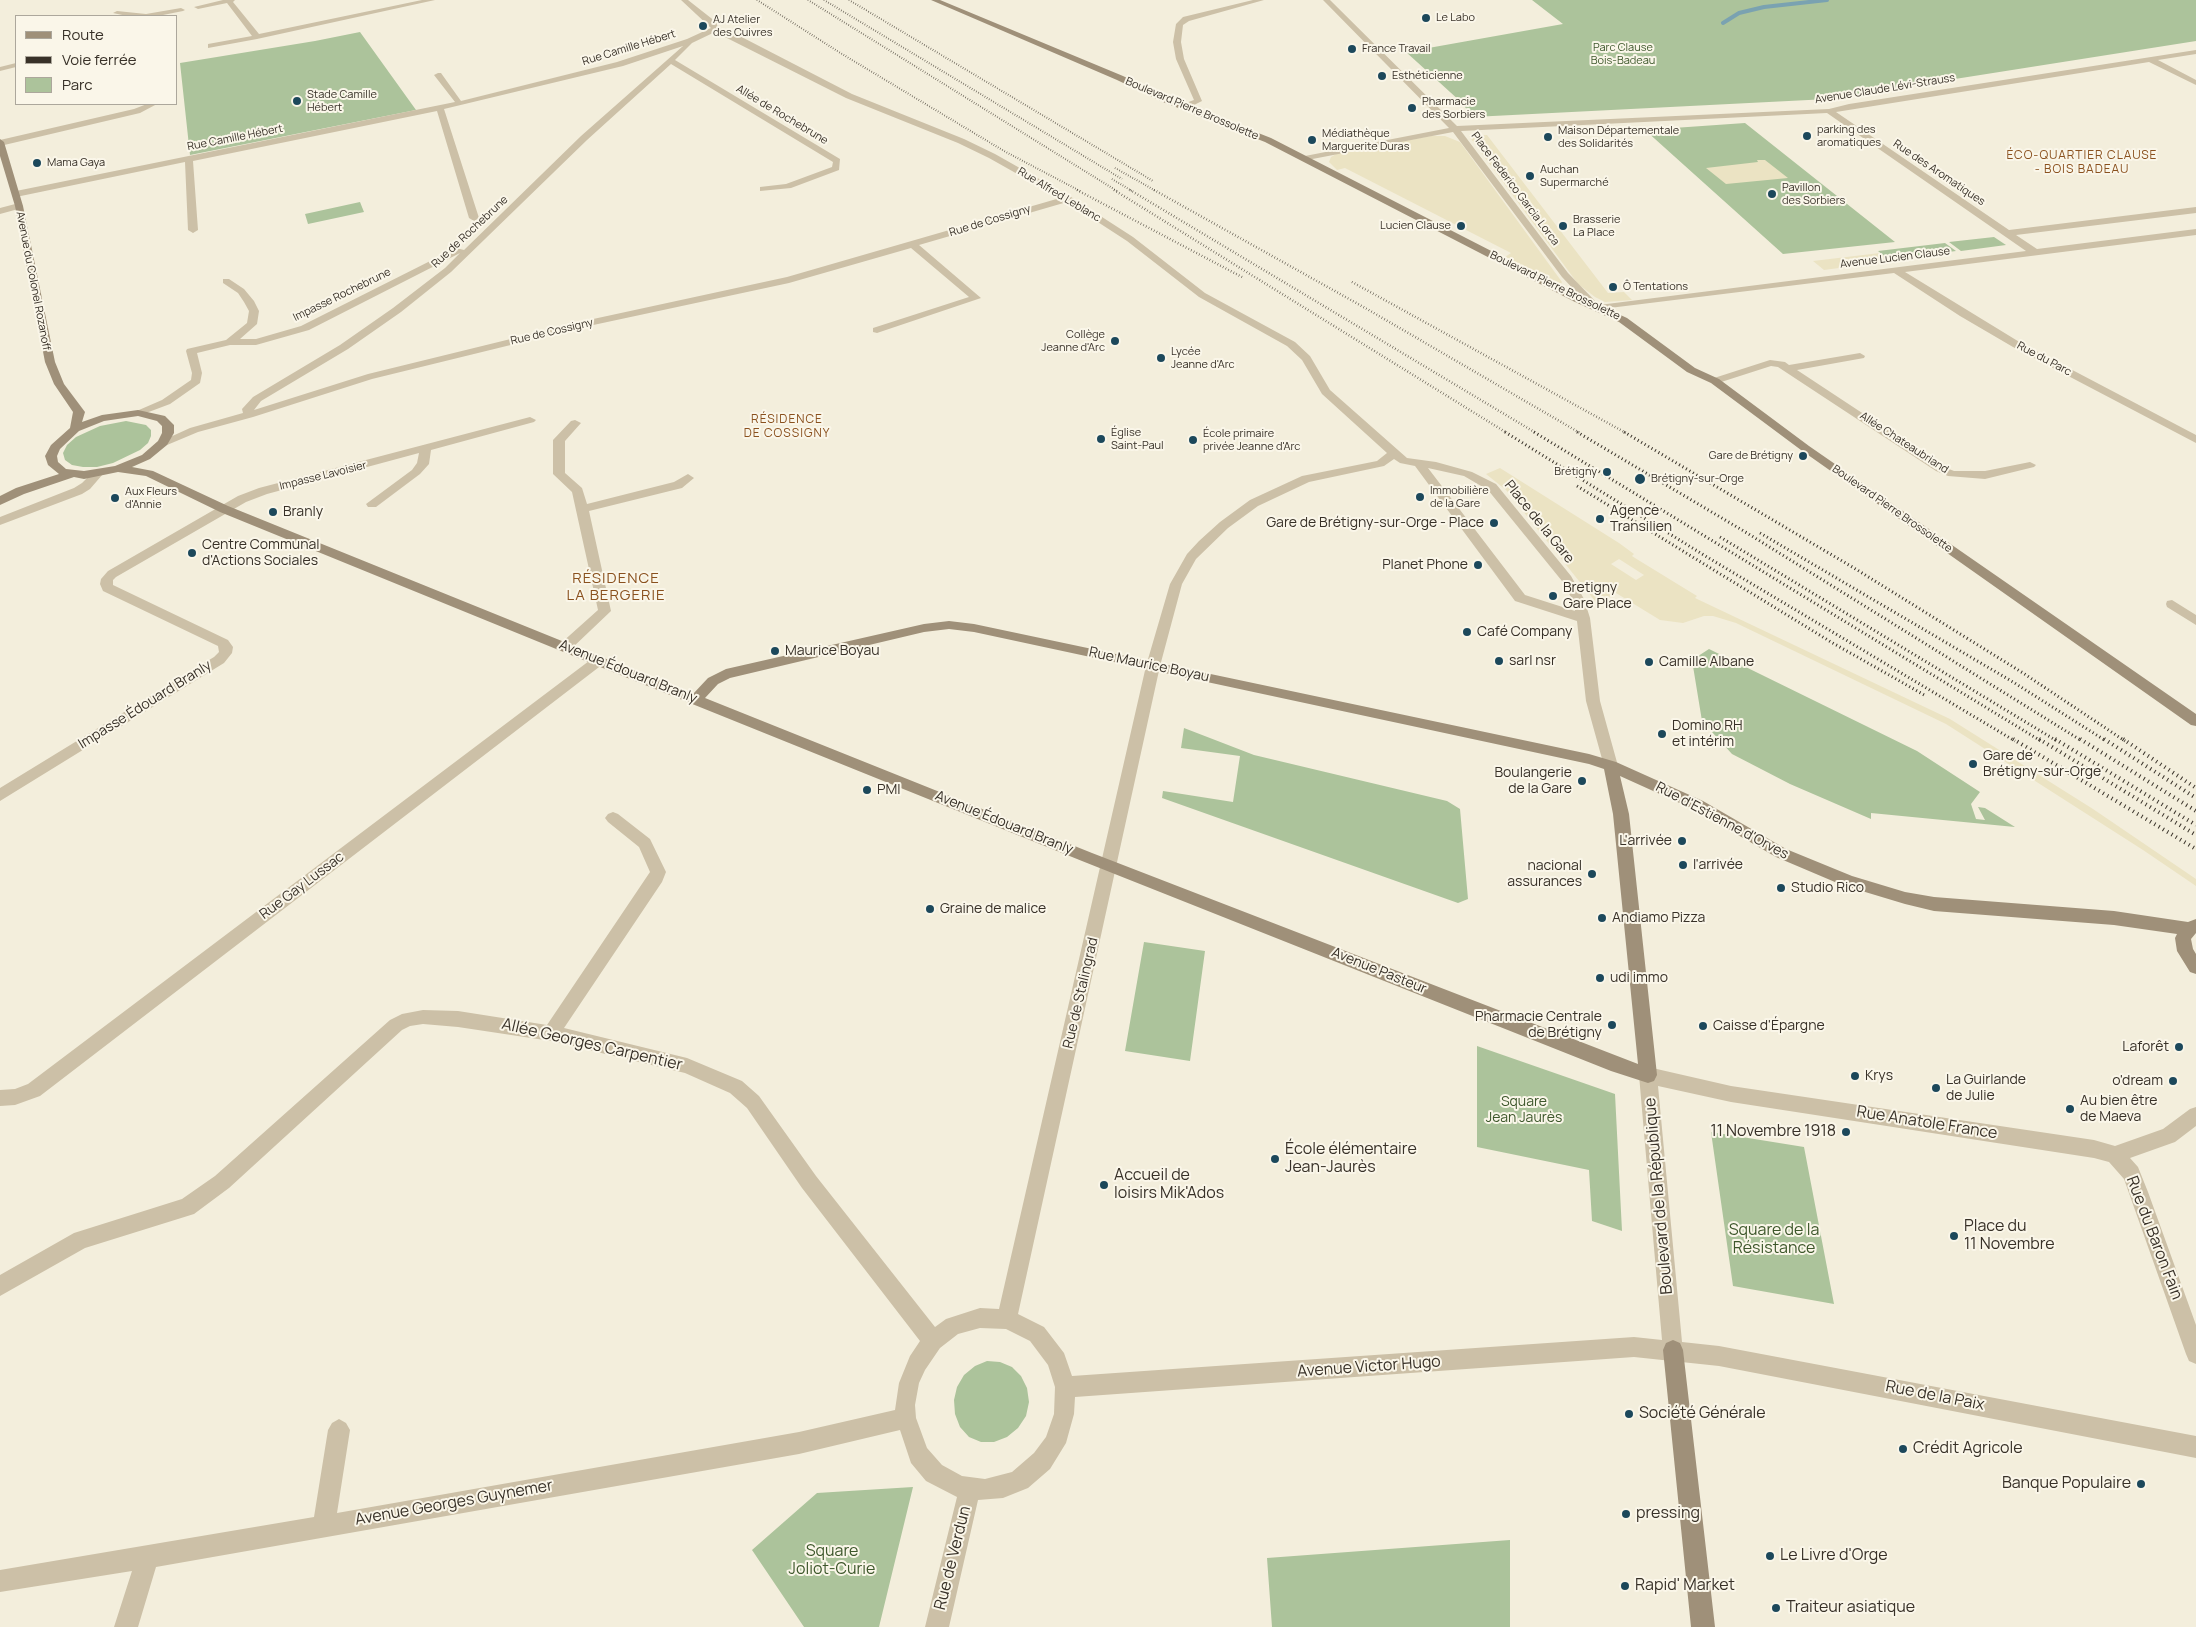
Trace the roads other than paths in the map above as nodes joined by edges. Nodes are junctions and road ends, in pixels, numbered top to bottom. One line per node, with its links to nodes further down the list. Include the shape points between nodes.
1 (231, 0): 7 (street); 13 (street)
2 (432, 0): 13 (street)
3 (684, 0): 12 (street, Rue Alfred Leblanc, via 713,24)
4 (934, 0): 25 (street, Boulevard Pierre Brossolette)
5 (1261, 0): 25 (street, via 1186,19 1180,24 1177,42 1180,59 1198,101)
6 (1326, 0): 28 (street)
7 (198, 7)
8 (182, 10): 11 (street)
9 (117, 12): 10 (street)
10 (137, 15)
11 (154, 15)
12 (715, 30): 14 (street, Rue Camille Hébert); 34 (street, Rue Alfred Leblanc, via 727,33 849,96 961,141)
13 (257, 37): 15 (street)
14 (690, 41): 18 (street, Rue de Rochebrune); 23 (street, Rue Camille Hébert, via 596,71)
15 (211, 46)
16 (2196, 52): 17 (street, Avenue Claude Lévi-Strauss)
17 (2150, 59): 22 (street); 27 (street, Avenue Claude Lévi-Strauss)
18 (671, 61): 32 (street, Allée de Rochebrune, via 836,161 836,168 788,186); 56 (street, Rue de Rochebrune, via 584,138 448,270 344,347 257,399 248,409)
19 (15, 65): 20 (street)
20 (0, 69)
21 (438, 75): 23 (street)
22 (2196, 83)
23 (460, 104): 26 (street, Rue Camille Hébert)
24 (151, 105): 29 (street, via 137,111)
25 (1183, 107): 31 (street, Boulevard Pierre Brossolette, via 1268,140)
26 (440, 108): 30 (street, Rue Camille Hébert); 38 (street)
27 (1829, 111): 28 (street, Avenue Claude Lévi-Strauss); 41 (street, Rue des Aromatiques)
28 (1455, 129): 31 (street, Place Federico Garcia Lorca); 47 (street, Place Federico Garcia Lorca, via 1565,275)
29 (0, 142): 33 (street, Avenue du Colonel Rozanoff)
30 (189, 159): 33 (street, Rue Camille Hébert); 39 (street)
31 (1305, 159): 47 (street, Boulevard Pierre Brossolette)
32 (763, 189)
33 (16, 194): 35 (street, Avenue du Colonel Rozanoff)
34 (1068, 199): 42 (street, Rue de Cossigny); 66 (street, Rue Alfred Leblanc, via 1130,239 1202,295 1291,344 1306,358 1326,392)
35 (19, 206): 37 (street); 54 (street, Avenue du Colonel Rozanoff, via 50,362 59,384)
36 (2196, 210): 41 (street)
37 (0, 211)
38 (474, 218)
39 (193, 230)
40 (2196, 232): 44 (street, Avenue Lucien Clause)
41 (2007, 233): 44 (street, Rue des Aromatiques)
42 (913, 245): 48 (street, via 976,298); 56 (street, Rue de Cossigny, via 789,280 594,322 368,377)
43 (459, 250): 49 (street, Impasse Rochebrune, via 305,328 256,342)
44 (2036, 253): 45 (street, Avenue Lucien Clause)
45 (1896, 270): 47 (street, Avenue Lucien Clause); 63 (street, Rue du Parc, via 2009,340)
46 (226, 280): 49 (street, via 249,301 254,318 248,329)
47 (1598, 308): 52 (street, Boulevard Pierre Brossolette, via 1623,320 1691,370)
48 (877, 330)
49 (230, 342): 53 (street, via 192,351 196,381)
50 (1860, 356): 51 (street, Allée Chateaubriand)
51 (1790, 368): 52 (street, Allée Chateaubriand, via 1770,363); 70 (street, Allée Chateaubriand, via 1952,474 1985,475)
52 (1715, 381): 89 (street, Boulevard Pierre Brossolette)
53 (166, 402): 55 (street); 59 (street)
54 (79, 413): 57 (street); 61 (street)
55 (138, 413): 57 (street); 59 (street)
56 (249, 414): 62 (street, Rue de Cossigny)
57 (102, 418): 61 (street)
58 (530, 420): 65 (street, Impasse Lavoisier)
59 (165, 421): 62 (street, Rue de Cossigny); 64 (street, via 168,434)
60 (575, 423): 80 (street, via 559,440 559,474 578,491)
61 (75, 429): 68 (street, via 55,447 50,456)
62 (194, 430): 64 (street, Rue de Cossigny)
63 (2196, 440)
64 (163, 443): 67 (street)
65 (425, 449): 78 (street, via 423,464 416,472); 79 (street, Impasse Lavoisier, via 262,491)
66 (1393, 453): 69 (street, Place de la Gare, via 1404,461); 87 (street, Rue de Stalingrad, via 1380,464 1324,474 1289,485 1254,502 1224,525 1191,557 1176,584)
67 (146, 457): 71 (street); 72 (street)
68 (52, 463): 73 (street); 76 (street)
69 (1419, 463): 83 (street, via 1520,598); 83 (street, Place de la Gare, via 1468,474 1492,487 1567,579 1578,599)
70 (2030, 465)
71 (118, 469): 72 (street, Avenue Édouard Branly); 74 (street)
72 (150, 473): 79 (street, Avenue Édouard Branly)
73 (72, 474): 74 (street); 76 (street)
74 (97, 474): 81 (street, via 78,492)
75 (688, 478): 80 (street, via 678,485)
76 (20, 491): 77 (street)
77 (0, 501)
78 (372, 504)
79 (224, 509): 85 (street, Avenue Édouard Branly); 91 (street, Impasse Édouard Branly, via 119,569 107,579 106,584 108,588 223,643 225,653 219,660)
80 (582, 509): 85 (street, via 605,612)
81 (0, 521)
82 (2172, 604): 84 (street)
83 (1583, 618): 90 (street, via 1593,701)
84 (2196, 621)
85 (565, 647): 86 (street, Avenue Édouard Branly)
86 (598, 661): 88 (street, Avenue Édouard Branly); 98 (street, Rue Gay Lussac, via 34,1090)
87 (1153, 666): 88 (street, Rue Maurice Boyau, via 950,625 924,628 726,674 713,681); 90 (street, Rue Maurice Boyau); 93 (street, Rue de Stalingrad)
88 (696, 699): 93 (street, Avenue Édouard Branly)
89 (2196, 721)
90 (1611, 766): 94 (street, Rue d'Estienne d'Orves, via 1698,805 1781,853 1872,890 1934,904 2114,918); 97 (street, Boulevard de la République, via 1621,814)
91 (0, 795)
92 (613, 818): 96 (street, via 645,843 658,872)
93 (1109, 865): 97 (street, Avenue Pasteur); 102 (street, Rue de Stalingrad)
94 (2193, 928): 95 (street, via 2183,938 2184,951)
95 (2196, 966)
96 (551, 1033): 101 (street, Allée Georges Carpentier, via 449,1018 423,1017 396,1024 222,1182 187,1207 81,1240); 103 (street, Allée Georges Carpentier, via 687,1066 736,1087 754,1102 809,1182)
97 (1648, 1075): 100 (street, Rue Anatole France, via 1731,1094 2094,1149); 104 (street, Boulevard de la République)
98 (0, 1098)
99 (2196, 1115): 100 (street, via 2169,1136)
100 (2115, 1155): 105 (street, Rue du Baron Fain, via 2131,1173 2139,1192)
101 (0, 1286)
102 (1007, 1319): 103 (street, via 980,1318 953,1326); 106 (street, via 1037,1334 1057,1360)
103 (934, 1341): 107 (street, via 917,1363 909,1383)
104 (1673, 1350): 106 (street, Avenue Victor Hugo, via 1634,1347); 109 (street, Rue de la Paix, via 1968,1402); 116 (street, Boulevard de la République)
105 (2196, 1354)
106 (1066, 1387): 110 (street, via 1064,1414 1055,1443 1042,1462 1020,1480 1003,1487)
107 (906, 1418): 110 (street, via 919,1455 934,1473); 111 (street, Avenue Georges Guynemer, via 799,1443)
108 (339, 1430): 111 (street)
109 (2196, 1447)
110 (970, 1489): 115 (street, Rue de Verdun)
111 (324, 1526): 112 (street, Avenue Georges Guynemer)
112 (148, 1557): 113 (street, Avenue Georges Guynemer); 114 (street)
113 (0, 1581)
114 (126, 1627)
115 (937, 1627)
116 (1703, 1627)

